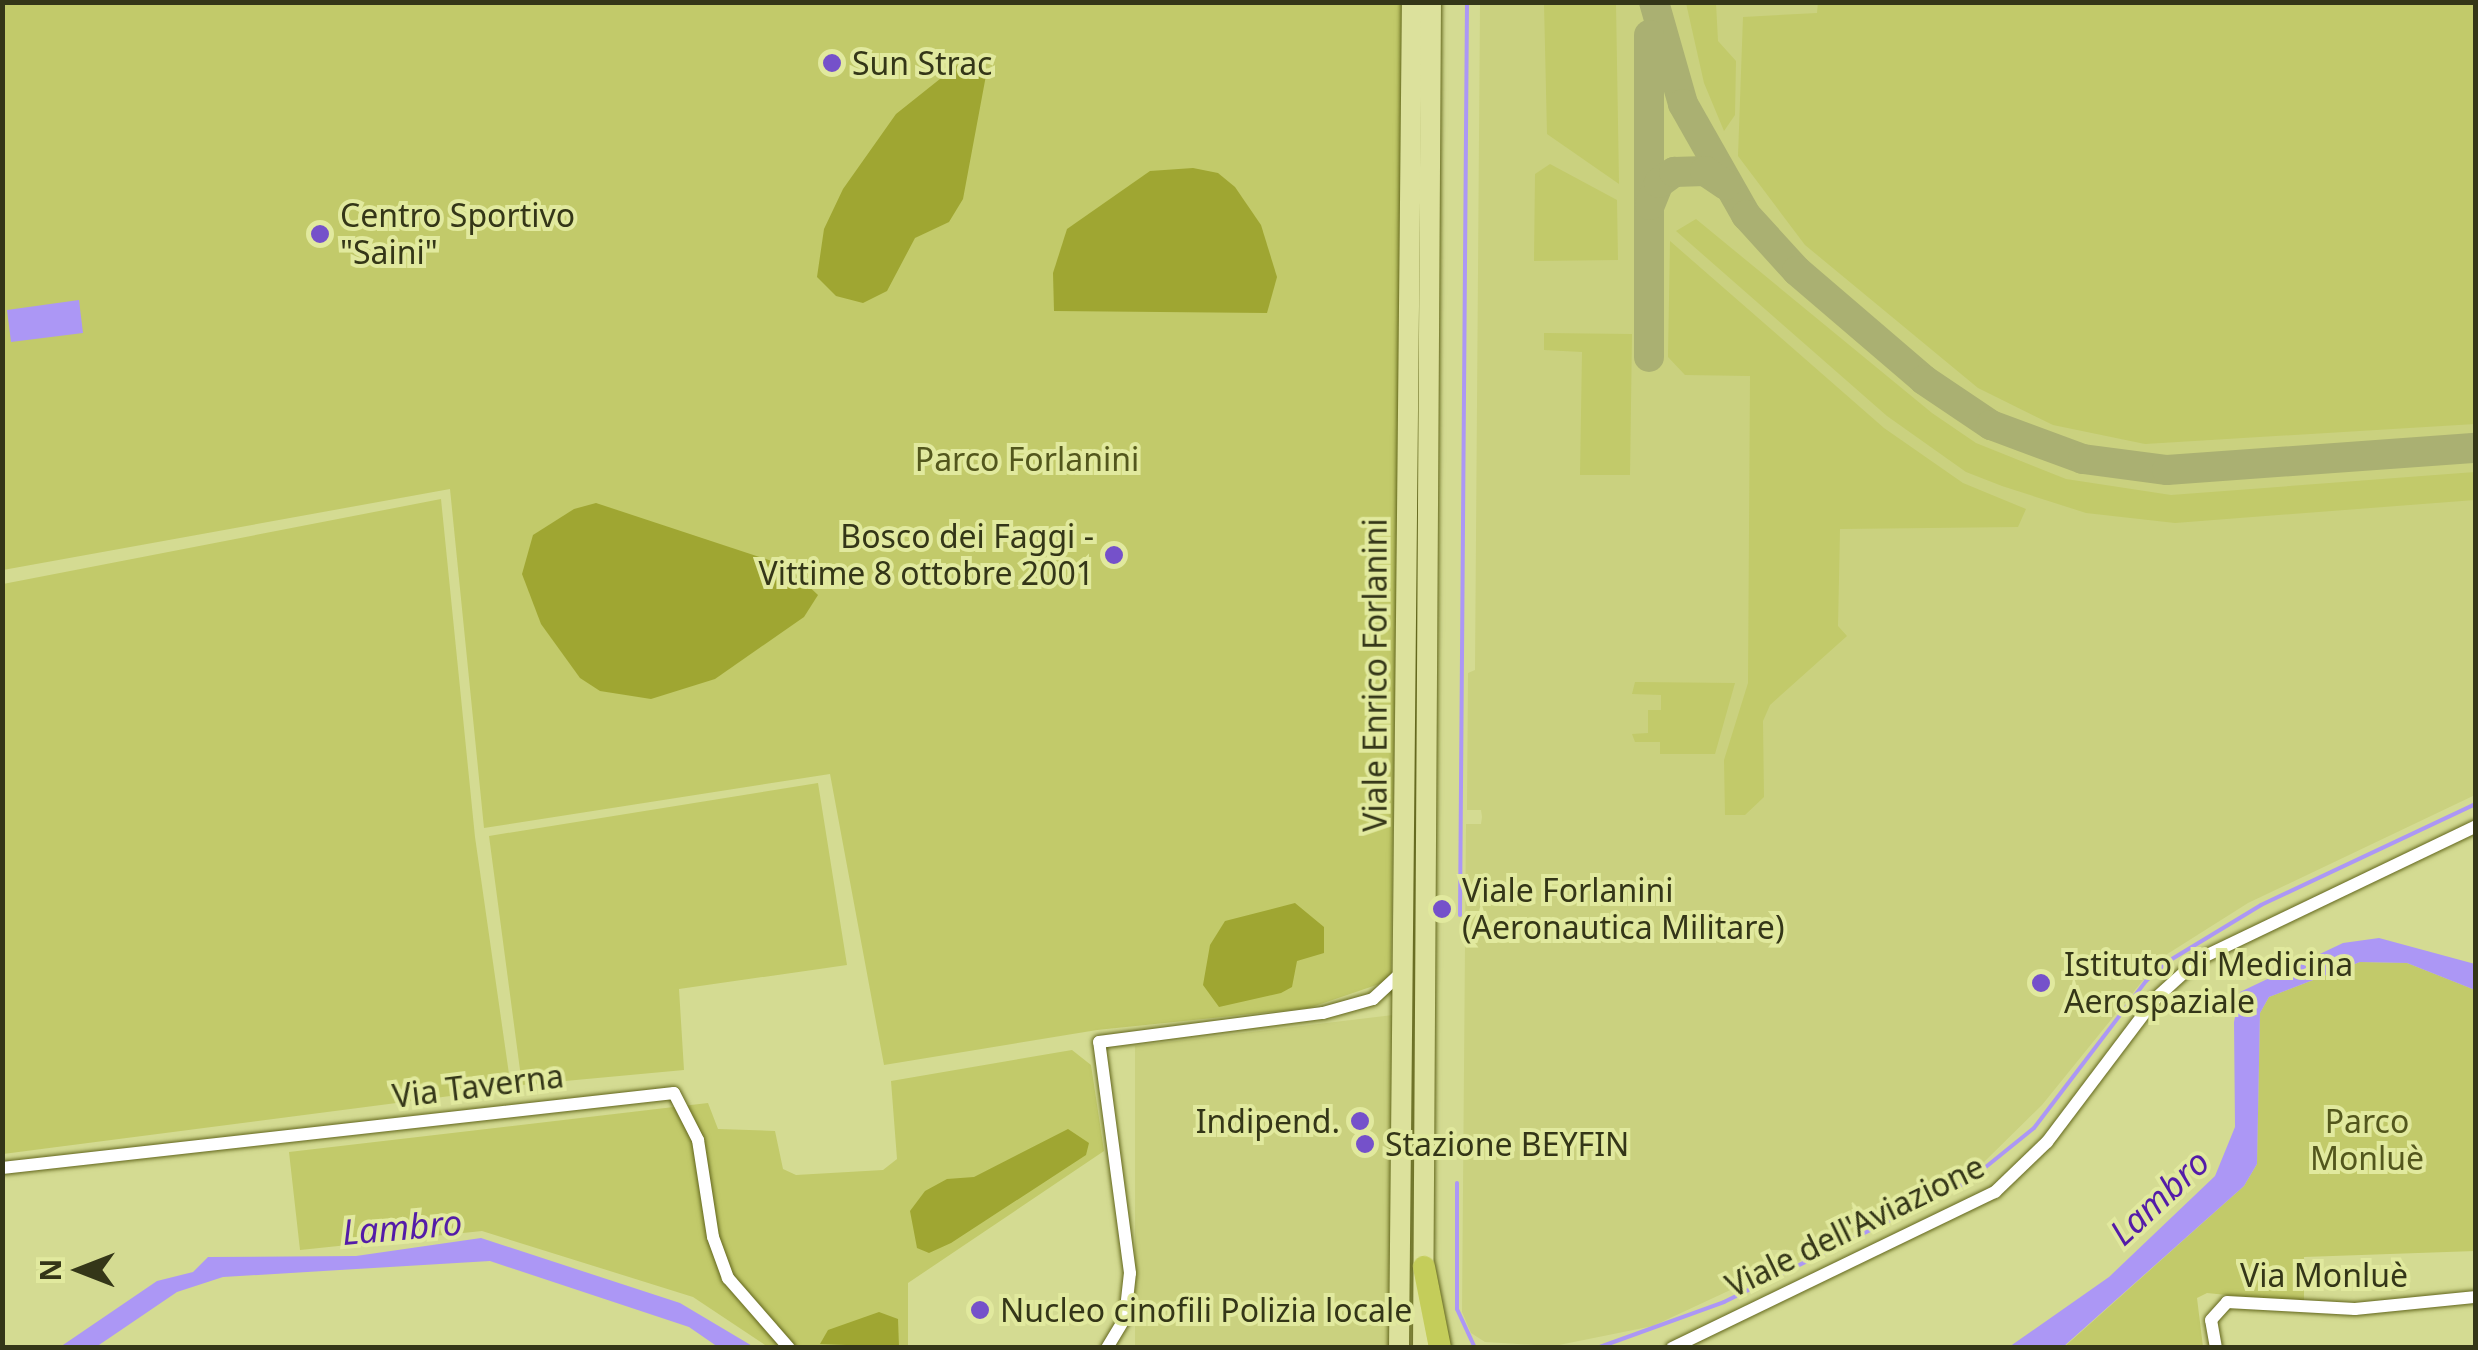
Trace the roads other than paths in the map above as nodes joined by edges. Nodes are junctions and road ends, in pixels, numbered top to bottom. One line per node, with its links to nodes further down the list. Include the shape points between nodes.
1 (1412, 2): 4 (main road, Viale Enrico Forlanini)
2 (1430, 2): 8 (main road, Viale Enrico Forlanini)
3 (2476, 826): 15 (street, Viale dell'Aviazione, via 2199,959 2155,999 2048,1142 1995,1192)
4 (1403, 968): 5 (street, via 1395,984); 6 (main road, Viale Enrico Forlanini)
5 (1372, 999): 6 (street, via 1397,1010); 11 (street, via 1301,1016 1099,1042 1130,1281 1125,1318)
6 (1402, 1047): 12 (main road, Viale Enrico Forlanini)
7 (2, 1168): 10 (street, Via Taverna, via 674,1093 698,1140 713,1237 728,1278)
8 (1424, 1267): 13 (main road, Viale Enrico Forlanini); 14 (highway)
9 (2476, 1297): 16 (street, Via Monluè, via 2355,1309 2228,1302 2211,1320)
10 (789, 1348)
11 (1107, 1348)
12 (1399, 1348)
13 (1423, 1348)
14 (1440, 1348)
15 (1672, 1348)
16 (2216, 1348)

